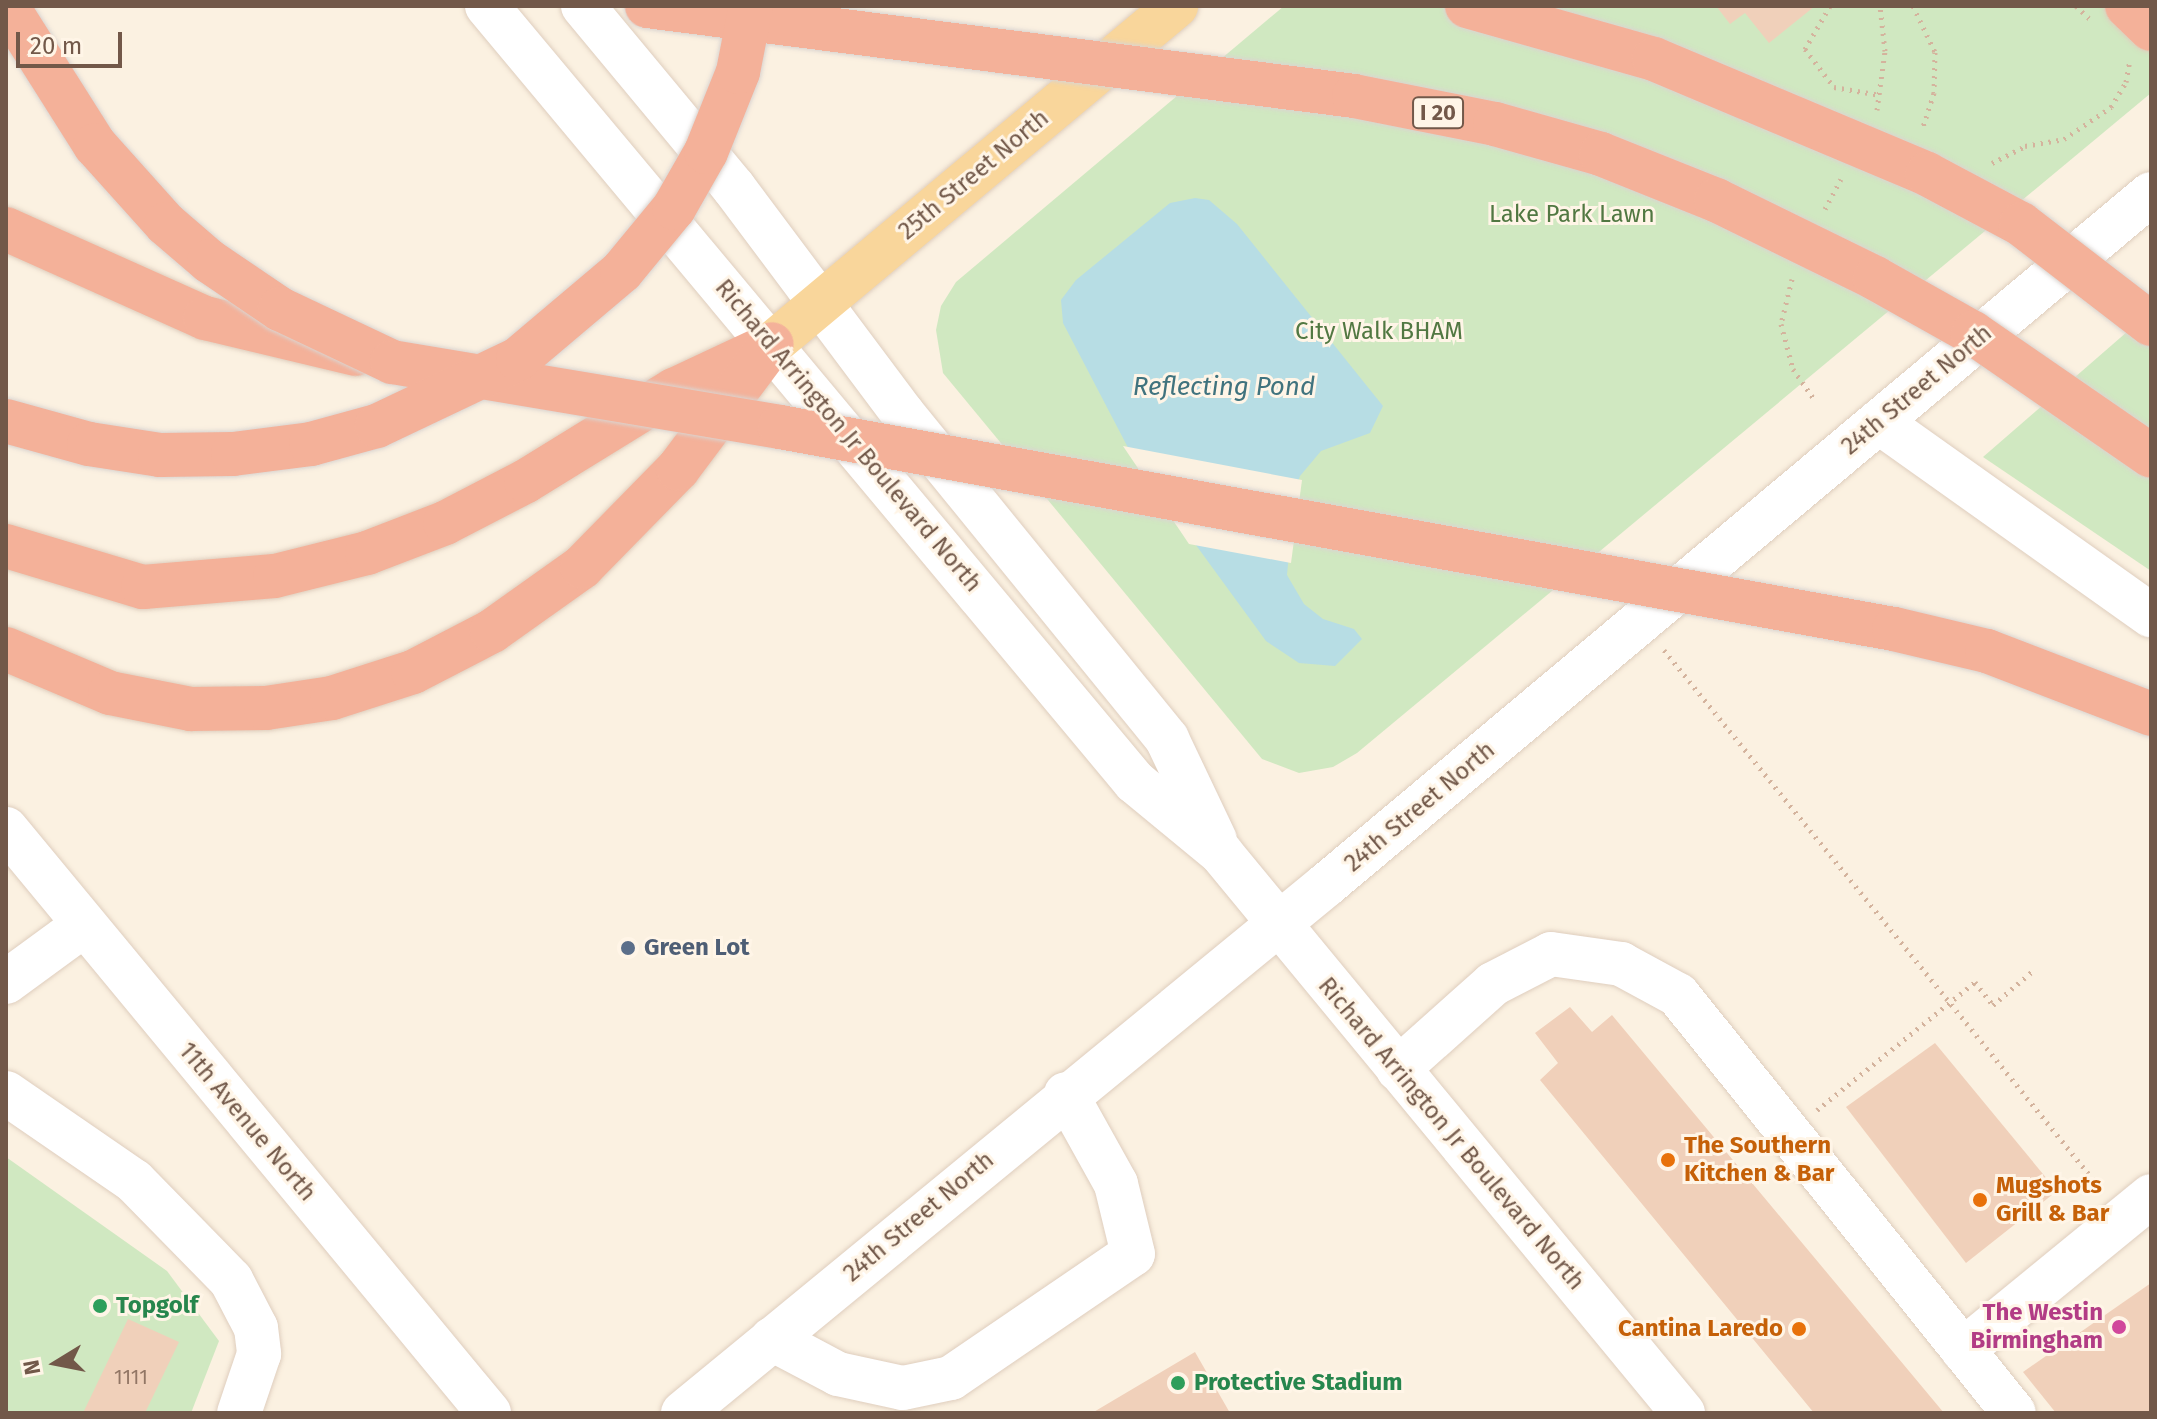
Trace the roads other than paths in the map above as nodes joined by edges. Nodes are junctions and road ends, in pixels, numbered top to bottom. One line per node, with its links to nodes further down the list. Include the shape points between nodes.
1 (7, 6): 17 (highway, bridge, via 95,145 166,224 280,309)
2 (21, 6): 10 (main road)
3 (487, 6): 16 (street, Richard Arrington Jr Boulevard North)
4 (583, 6): 14 (street, Richard Arrington Jr Boulevard North, via 734,188)
5 (647, 6): 20 (highway, I 20, bridge, via 1354,96 1495,124 1601,154 1716,200 1887,285 1973,333)
6 (751, 6): 18 (highway, bridge, via 738,72 706,152 674,208 622,271 518,359 377,426 311,444 233,454 160,455 89,444)
7 (1176, 6): 14 (main road, 25th Street North)
8 (1467, 6): 15 (highway, bridge, via 1654,59 1927,174 2021,224)
9 (2127, 6): 11 (highway)
10 (6, 18)
11 (2141, 39)
12 (2151, 194): 19 (street, 24th Street North)
13 (6, 229): 17 (highway, bridge, via 205,318)
14 (820, 304): 16 (main road, 25th Street North); 26 (street, Richard Arrington Jr Boulevard North, via 1167,739)
15 (2151, 324)
16 (772, 344): 21 (highway, via 674,390 459,516 367,553 275,576 143,587); 23 (highway, via 678,469 582,567 492,631 413,672 332,698 266,708 191,709 110,693); 26 (street, Richard Arrington Jr Boulevard North, via 1135,782)
17 (392, 362): 24 (highway, bridge, via 1894,629 1987,651)
18 (6, 421)
19 (1879, 422): 22 (street); 27 (street, 24th Street North)
20 (2151, 456)
21 (6, 546)
22 (2151, 615)
23 (6, 649)
24 (2151, 714)
25 (6, 829): 28 (street, 11th Avenue North)
26 (1221, 853): 27 (street, Richard Arrington Jr Boulevard North)
27 (1278, 923): 30 (street, Richard Arrington Jr Boulevard North); 32 (street, 24th Street North)
28 (84, 925): 29 (street); 37 (street, 11th Avenue North)
29 (6, 982)
30 (1398, 1069): 35 (street, via 1493,984 1551,954 1621,964 1678,995); 39 (street, Richard Arrington Jr Boulevard North)
31 (6, 1093): 36 (street, via 134,1181 231,1280 256,1328 259,1354)
32 (1066, 1094): 34 (street, 24th Street North); 34 (street, via 1116,1184 1133,1254 951,1378 903,1388 838,1374)
33 (2142, 1218): 35 (street)
34 (772, 1339): 38 (street, 24th Street North)
35 (1963, 1350): 40 (street)
36 (239, 1413)
37 (489, 1413)
38 (683, 1413)
39 (1683, 1413)
40 (2014, 1413)

